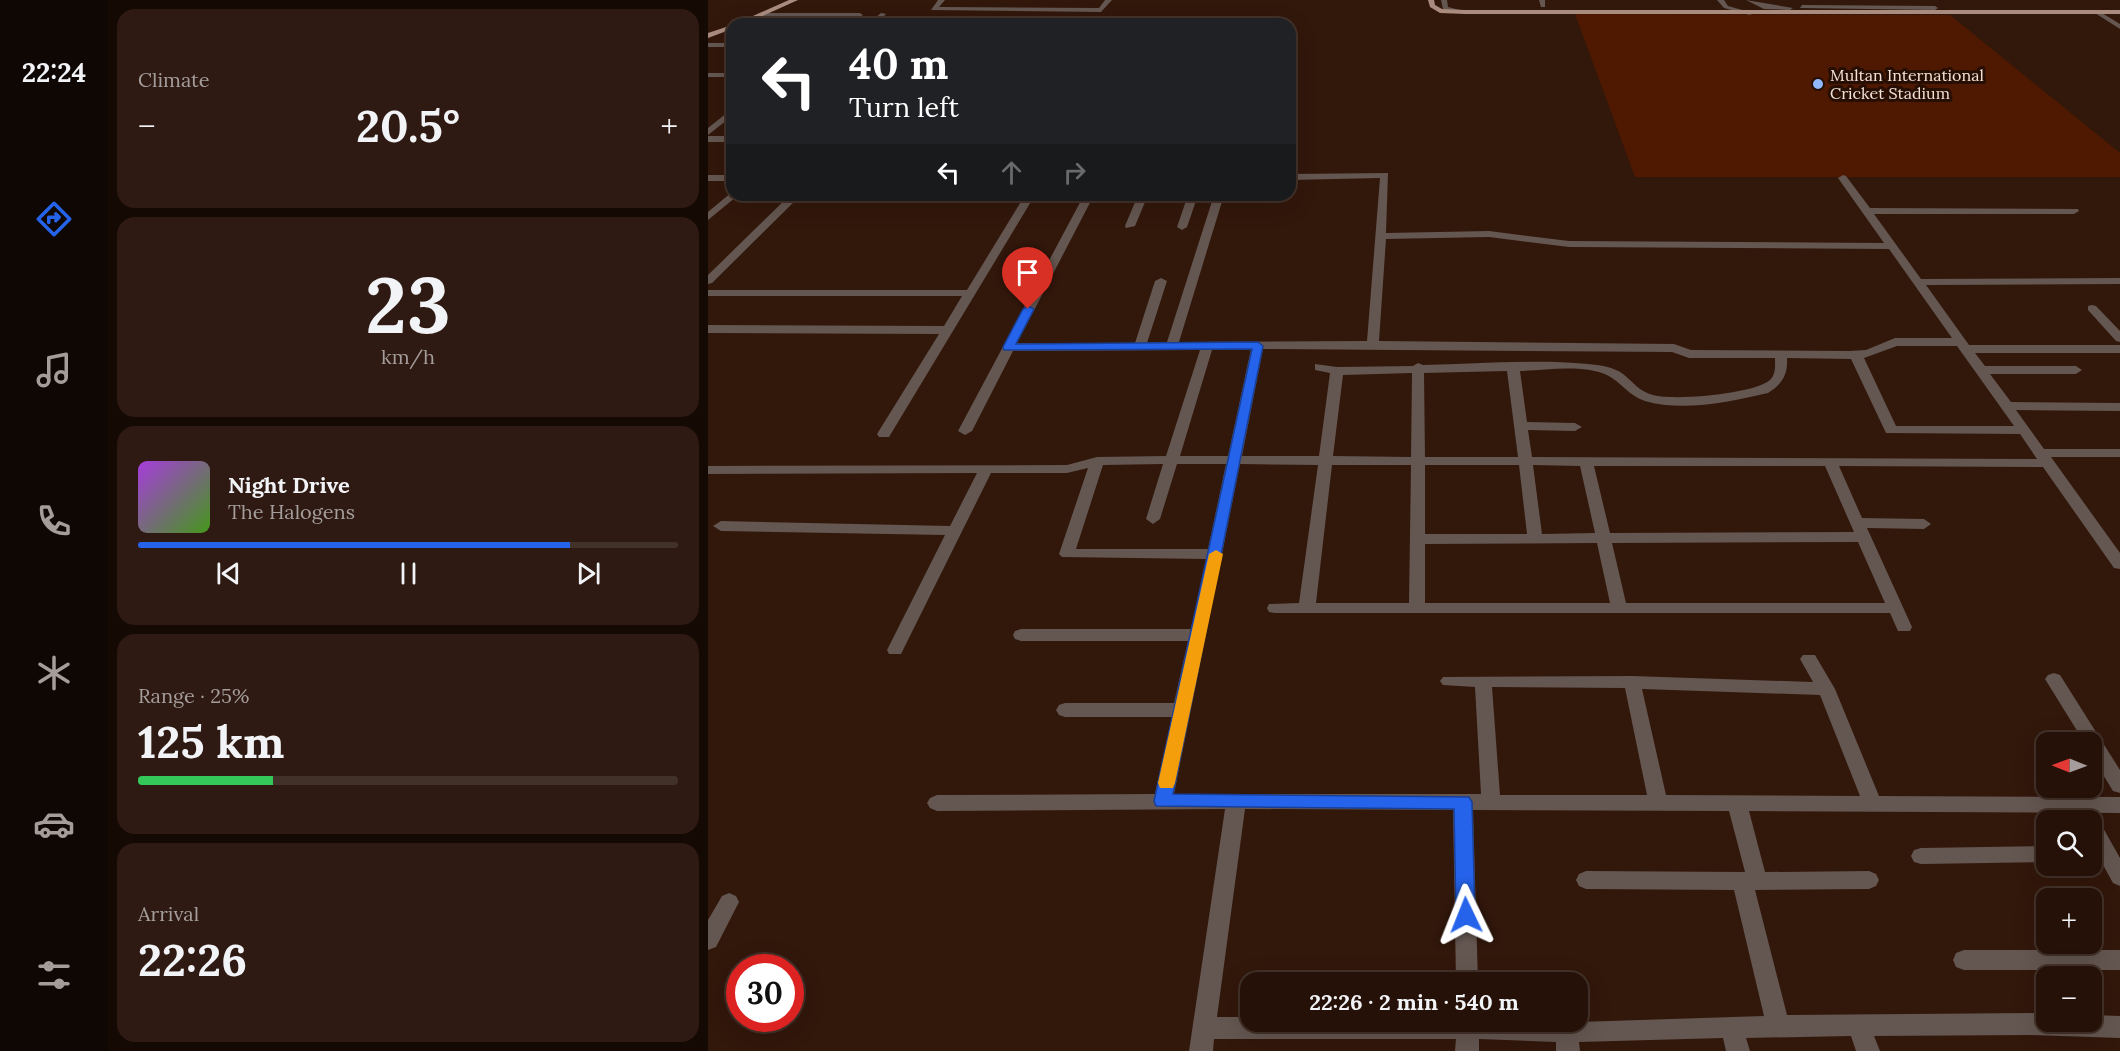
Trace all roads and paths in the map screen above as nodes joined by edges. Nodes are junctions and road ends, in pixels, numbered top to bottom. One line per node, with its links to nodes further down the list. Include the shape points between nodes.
1 (795, 0): 27 (main road)
2 (942, 0): 19 (street, via 933,9)
3 (1053, 0): 19 (street)
4 (1109, 0): 19 (street, via 1101,10)
5 (1431, 0): 22 (main road, via 1437,9)
6 (1444, 0): 22 (street, via 1444,8)
7 (1456, 0): 22 (street, via 1456,9)
8 (1720, 0): 25 (street, via 1726,7)
9 (1749, 0): 20 (street, via 1764,7)
10 (1784, 0): 20 (street)
11 (1795, 0): 21 (street)
12 (1836, 0): 15 (street)
13 (1877, 0): 16 (street)
14 (1913, 0): 17 (street)
15 (1843, 8): 16 (street); 21 (street)
16 (1885, 8): 17 (street)
17 (1922, 8): 18 (street)
18 (1935, 8)
19 (1045, 10)
20 (1792, 10): 21 (main road); 25 (main road)
21 (1805, 10): 23 (main road)
22 (1462, 11): 25 (main road)
23 (2097, 12): 24 (main road); 31 (street)
24 (2120, 12)
25 (1750, 13)
26 (883, 14): 30 (street)
27 (761, 15): 28 (street); 29 (main road)
28 (860, 15)
29 (754, 18)
30 (879, 18)
31 (2120, 27)
32 (726, 29): 33 (main road)
33 (708, 36)
34 (708, 45): 35 (street)
35 (726, 45)
36 (708, 75): 37 (street)
37 (726, 75)
38 (726, 117): 39 (street)
39 (708, 132)
40 (708, 139): 41 (street)
41 (726, 139)
42 (1296, 177): 58 (street, via 1385,175)
43 (708, 178): 44 (street)
44 (726, 178)
45 (1843, 178): 53 (street)
46 (726, 201): 55 (street)
47 (790, 201): 60 (street)
48 (1026, 201): 65 (street)
49 (1086, 201): 75 (street)
50 (1140, 201): 56 (street)
51 (1191, 201): 57 (street)
52 (1217, 201): 71 (street)
53 (1866, 211): 54 (street); 59 (street)
54 (2074, 211)
55 (708, 217)
56 (1130, 226)
57 (1182, 227)
58 (1382, 236): 59 (street, via 1489,234 1569,244); 70 (street)
59 (1891, 246): 63 (street)
60 (708, 281)
61 (1161, 281): 76 (street)
62 (2120, 281): 63 (street)
63 (1917, 282): 74 (street)
64 (708, 293): 65 (street)
65 (969, 293): 68 (street)
66 (2092, 308): 69 (street)
67 (708, 328): 68 (street)
68 (946, 330): 94 (street)
69 (2120, 338)
70 (1373, 345): 73 (street); 77 (street)
71 (1172, 346): 72 (street); 76 (street)
72 (1207, 346): 73 (street); 98 (street)
73 (1258, 346): 99 (street)
74 (1963, 346): 78 (street); 80 (street, via 1895,342); 85 (street)
75 (1008, 347): 76 (street); 93 (street)
76 (1140, 347)
77 (1566, 347): 79 (street, via 1674,348 1689,354); 82 (street)
78 (2120, 350)
79 (1781, 355): 80 (street); 82 (street, via 1783,371 1776,383 1763,390 1672,401 1630,390 1619,377 1607,371)
80 (1856, 355): 92 (street, via 1891,430)
81 (1513, 366): 82 (street); 84 (street); 90 (street)
82 (1569, 366)
83 (1319, 367): 87 (street)
84 (1418, 368): 87 (street); 101 (street)
85 (1980, 370): 86 (street); 88 (street)
86 (2076, 370)
87 (1337, 371): 100 (street)
88 (2006, 406): 89 (street); 92 (street)
89 (2120, 407)
90 (1521, 426): 91 (street); 102 (street)
91 (1575, 427)
92 (2023, 430): 96 (street)
93 (965, 431)
94 (884, 434)
95 (2120, 453): 96 (street)
96 (2043, 458): 104 (street); 116 (street)
97 (1097, 460): 98 (street); 105 (street, via 1067,469); 115 (street, via 1067,554)
98 (1169, 460): 99 (street); 107 (street)
99 (1236, 461): 100 (street); 115 (street)
100 (1325, 462): 101 (street); 117 (street)
101 (1419, 462): 102 (street); 114 (street)
102 (1525, 462): 103 (street); 112 (street)
103 (1586, 462): 104 (street); 113 (street)
104 (1830, 463): 110 (street)
105 (986, 469): 106 (street); 111 (street)
106 (708, 470)
107 (1153, 519)
108 (1924, 524): 110 (street)
109 (721, 526): 111 (street)
110 (1860, 530): 113 (street); 121 (street)
111 (955, 531): 125 (street)
112 (1535, 538): 113 (street); 114 (street)
113 (1603, 538): 119 (street)
114 (1418, 539): 118 (street)
115 (1216, 554): 124 (street)
116 (2120, 564)
117 (1307, 606): 118 (street); 120 (street)
118 (1417, 606): 119 (street)
119 (1619, 607): 121 (street)
120 (1275, 608)
121 (1896, 608): 122 (street)
122 (1904, 627)
123 (1021, 635): 124 (street)
124 (1199, 635): 133 (street)
125 (895, 650)
126 (1809, 659): 131 (street)
127 (2054, 679): 134 (street)
128 (1449, 681): 129 (street)
129 (1483, 682): 130 (street); 138 (street)
130 (1632, 682): 131 (street); 139 (street)
131 (1826, 689): 141 (street)
132 (1065, 710): 133 (street)
133 (1183, 710): 135 (street)
134 (2120, 786)
135 (1163, 801): 136 (street); 142 (street)
136 (1236, 801): 137 (street); 161 (street)
137 (1463, 802): 138 (street); 157 (street)
138 (1491, 802): 139 (street)
139 (1658, 803): 140 (street)
140 (1737, 803): 141 (street); 152 (street)
141 (1872, 803): 145 (street)
142 (937, 804)
143 (2120, 805): 144 (street)
144 (2098, 810)
145 (2036, 811)
146 (2036, 854): 147 (street)
147 (1921, 856)
148 (2102, 856): 149 (street)
149 (2120, 877)
150 (1586, 880): 152 (street)
151 (1869, 880): 152 (street)
152 (1749, 881): 158 (street)
153 (729, 902): 154 (street)
154 (708, 940)
155 (1964, 960): 156 (street)
156 (2120, 960)
157 (1467, 972)
158 (1778, 1026): 159 (street); 163 (street)
159 (1859, 1026): 160 (street); 170 (street)
160 (2120, 1027)
161 (1204, 1028): 162 (street); 167 (street)
162 (1240, 1028)
163 (1732, 1028): 166 (street); 169 (street)
164 (1468, 1032): 168 (street)
165 (1511, 1032): 166 (street)
166 (1567, 1041)
167 (1201, 1051)
168 (1467, 1051)
169 (1738, 1051)
170 (1868, 1051)

